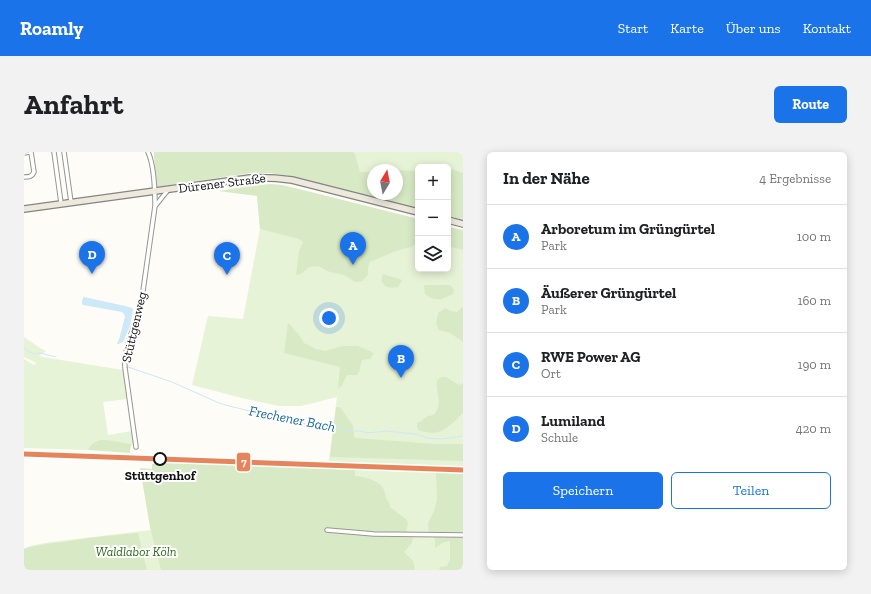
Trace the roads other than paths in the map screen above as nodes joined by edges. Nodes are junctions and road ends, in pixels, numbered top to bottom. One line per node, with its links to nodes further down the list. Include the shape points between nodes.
1 (31, 152): 5 (street); 6 (street, via 34,172)
2 (54, 152): 8 (street)
3 (64, 152): 7 (street)
4 (148, 152): 10 (street, Stüttgenweg)
5 (24, 153)
6 (24, 177)
7 (68, 184): 8 (street); 11 (street)
8 (58, 185): 12 (street)
9 (169, 189): 10 (main road, Dürener Straße); 13 (street); 15 (main road, Dürener Straße, via 276,177)
10 (155, 191): 11 (main road, Dürener Straße); 13 (street, Stüttgenweg)
11 (71, 202): 12 (main road, Dürener Straße)
12 (61, 203): 14 (main road, Dürener Straße)
13 (155, 206): 18 (street, Stüttgenweg, via 141,305 126,351 124,367)
14 (24, 209)
15 (415, 211)
16 (451, 221): 17 (main road)
17 (463, 224)
18 (136, 447)
19 (327, 530): 20 (street, via 374,534)
20 (463, 535)

